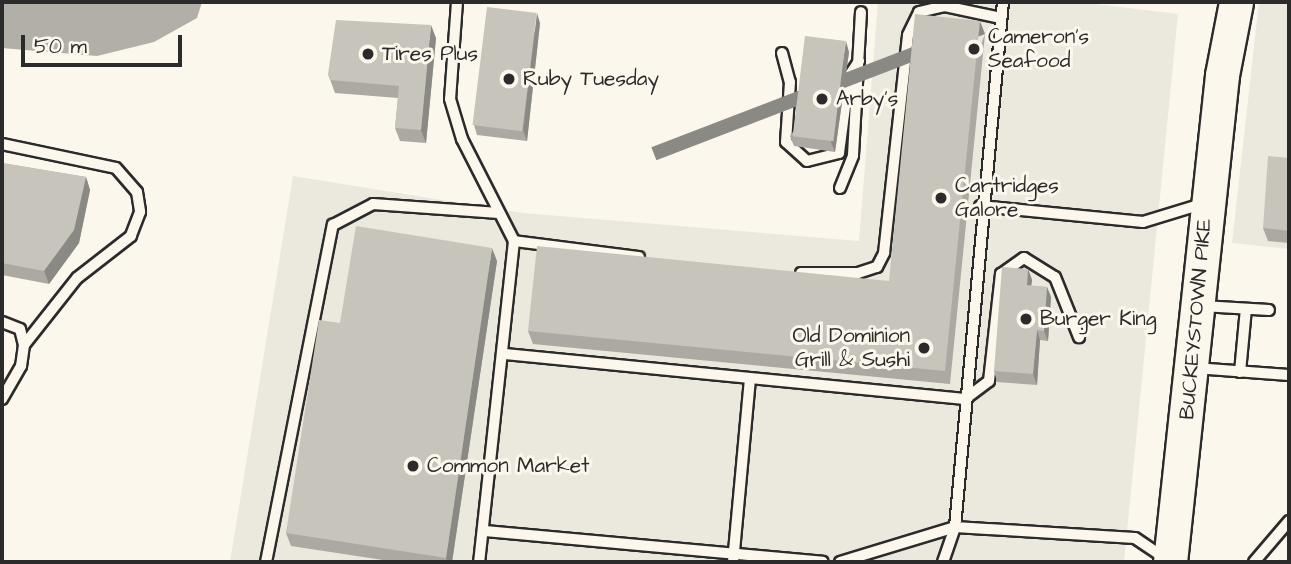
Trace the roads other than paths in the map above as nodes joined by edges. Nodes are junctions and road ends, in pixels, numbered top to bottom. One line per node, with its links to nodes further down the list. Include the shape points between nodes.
1 (457, 2): 14 (lane, via 450,99)
2 (1003, 2): 6 (lane)
3 (1214, 2): 9 (main road, BUCKEYSTOWN PIKE)
4 (1236, 2): 9 (main road, BUCKEYSTOWN PIKE)
5 (861, 12): 8 (lane)
6 (1001, 18): 13 (lane); 17 (lane, via 944,6 919,12 908,35 884,253 877,267)
7 (782, 53): 8 (lane, via 790,82 786,142 807,161 839,153 849,76)
8 (859, 61): 11 (lane, via 853,155)
9 (1222, 75): 12 (main road, BUCKEYSTOWN PIKE)
10 (2, 144): 23 (lane, via 116,168 137,192 140,212 131,236 77,278)
11 (840, 188)
12 (1207, 202): 13 (lane, via 1155,220 1098,220); 18 (main road, BUCKEYSTOWN PIKE)
13 (981, 206): 30 (lane)
14 (499, 213): 15 (lane); 35 (lane, via 373,204 333,225)
15 (514, 241): 16 (lane); 24 (lane)
16 (656, 260)
17 (789, 274)
18 (1199, 306): 19 (lane); 25 (main road, BUCKEYSTOWN PIKE)
19 (1246, 309): 20 (lane); 26 (lane)
20 (1269, 310)
21 (2, 322): 23 (lane, via 20,330)
22 (1079, 337): 30 (lane, via 1055,277 1038,262 1016,260 1001,274 989,381)
23 (24, 345): 29 (lane, via 21,366)
24 (505, 354): 28 (lane); 33 (lane)
25 (1193, 368): 26 (lane); 40 (main road, BUCKEYSTOWN PIKE)
26 (1240, 372): 27 (lane)
27 (1289, 375)
28 (750, 379): 30 (lane); 34 (lane)
29 (2, 399)
30 (965, 399): 32 (lane)
31 (1289, 521): 42 (lane)
32 (955, 527): 38 (lane); 39 (lane); 40 (lane, via 1135,538)
33 (485, 531): 34 (lane); 36 (lane)
34 (733, 559): 37 (lane)
35 (267, 562)
36 (479, 562)
37 (823, 562)
38 (840, 562)
39 (943, 562)
40 (1170, 562): 41 (lane)
41 (1178, 562)
42 (1254, 562)

